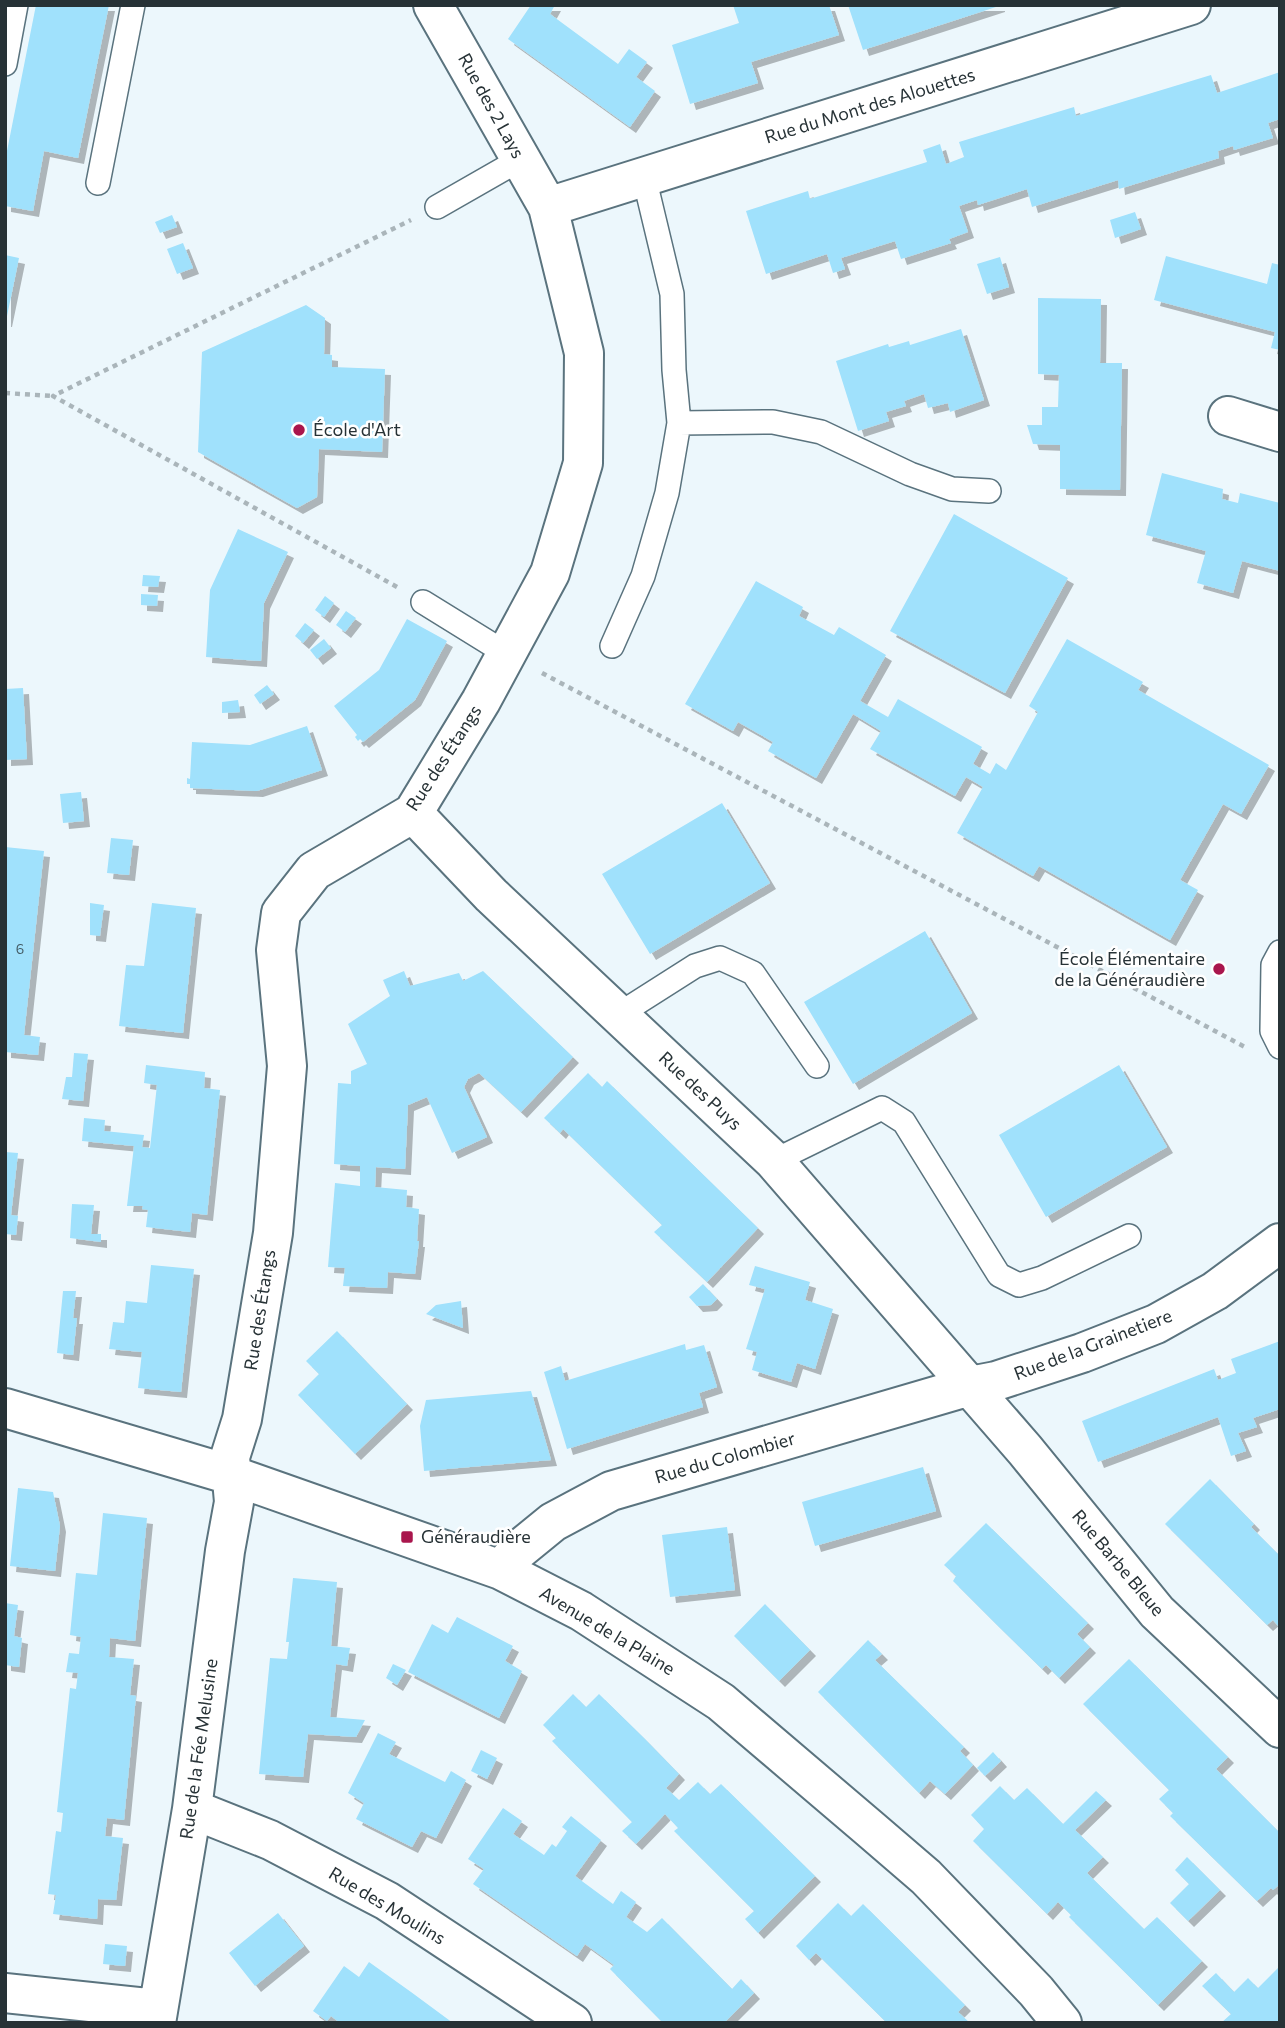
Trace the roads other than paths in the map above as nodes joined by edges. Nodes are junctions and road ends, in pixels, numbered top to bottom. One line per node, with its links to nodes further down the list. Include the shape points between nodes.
1 (16, 5): 5 (lane)
2 (133, 5): 8 (lane)
3 (433, 5): 6 (street, Rue des 2 Lays)
4 (1191, 5): 7 (street, Rue du Mont des Alouettes)
5 (5, 64)
6 (521, 159): 9 (lane); 10 (street, Rue des 2 Lays)
7 (644, 177): 10 (street, Rue du Mont des Alouettes); 12 (lane, via 672,294)
8 (98, 183)
9 (437, 207)
10 (548, 207): 17 (street, Rue des Étangs, via 584,353 583,463 551,573)
11 (1228, 416): 13 (street)
12 (679, 423): 14 (lane, via 773,422 821,432 951,489); 16 (lane, via 667,493 643,576)
13 (1280, 432)
14 (989, 491)
15 (423, 602): 17 (lane)
16 (612, 646)
17 (507, 654): 18 (street, Rue des Étangs)
18 (413, 813): 20 (street, Rue des Puys, via 491,895); 28 (street, Rue des Étangs, via 314,871 281,913 276,950 287,1066 274,1220 242,1419 230,1457)
19 (1280, 952): 21 (lane, via 1273,965 1272,1031)
20 (618, 1014): 22 (lane, via 695,966 720,958 753,973); 23 (street, Rue des Puys)
21 (1280, 1047)
22 (817, 1066)
23 (774, 1161): 24 (lane, via 881,1108 904,1122 999,1275 1019,1286); 26 (street, Rue des Puys)
24 (1129, 1236)
25 (1280, 1243): 26 (street, Rue de la Grainetiere, via 1215,1291 1157,1324 1082,1353)
26 (970, 1385): 29 (street, Rue du Colombier, via 611,1491 553,1522); 30 (street, Rue Barbe Bleue, via 1157,1612)
27 (5, 1408): 28 (street, Avenue de la Plaine)
28 (231, 1475): 29 (street, Avenue de la Plaine); 31 (street, Rue de la Fée Melusine, via 234,1502)
29 (502, 1570): 35 (street, Avenue de la Plaine, via 581,1611 721,1702 926,1877)
30 (1280, 1728)
31 (192, 1810): 33 (street, Rue de la Fée Melusine); 34 (street, Rue des Moulins, via 270,1840 387,1901)
32 (5, 1993): 33 (street)
33 (156, 2016)
34 (572, 2023)
35 (1062, 2023)

